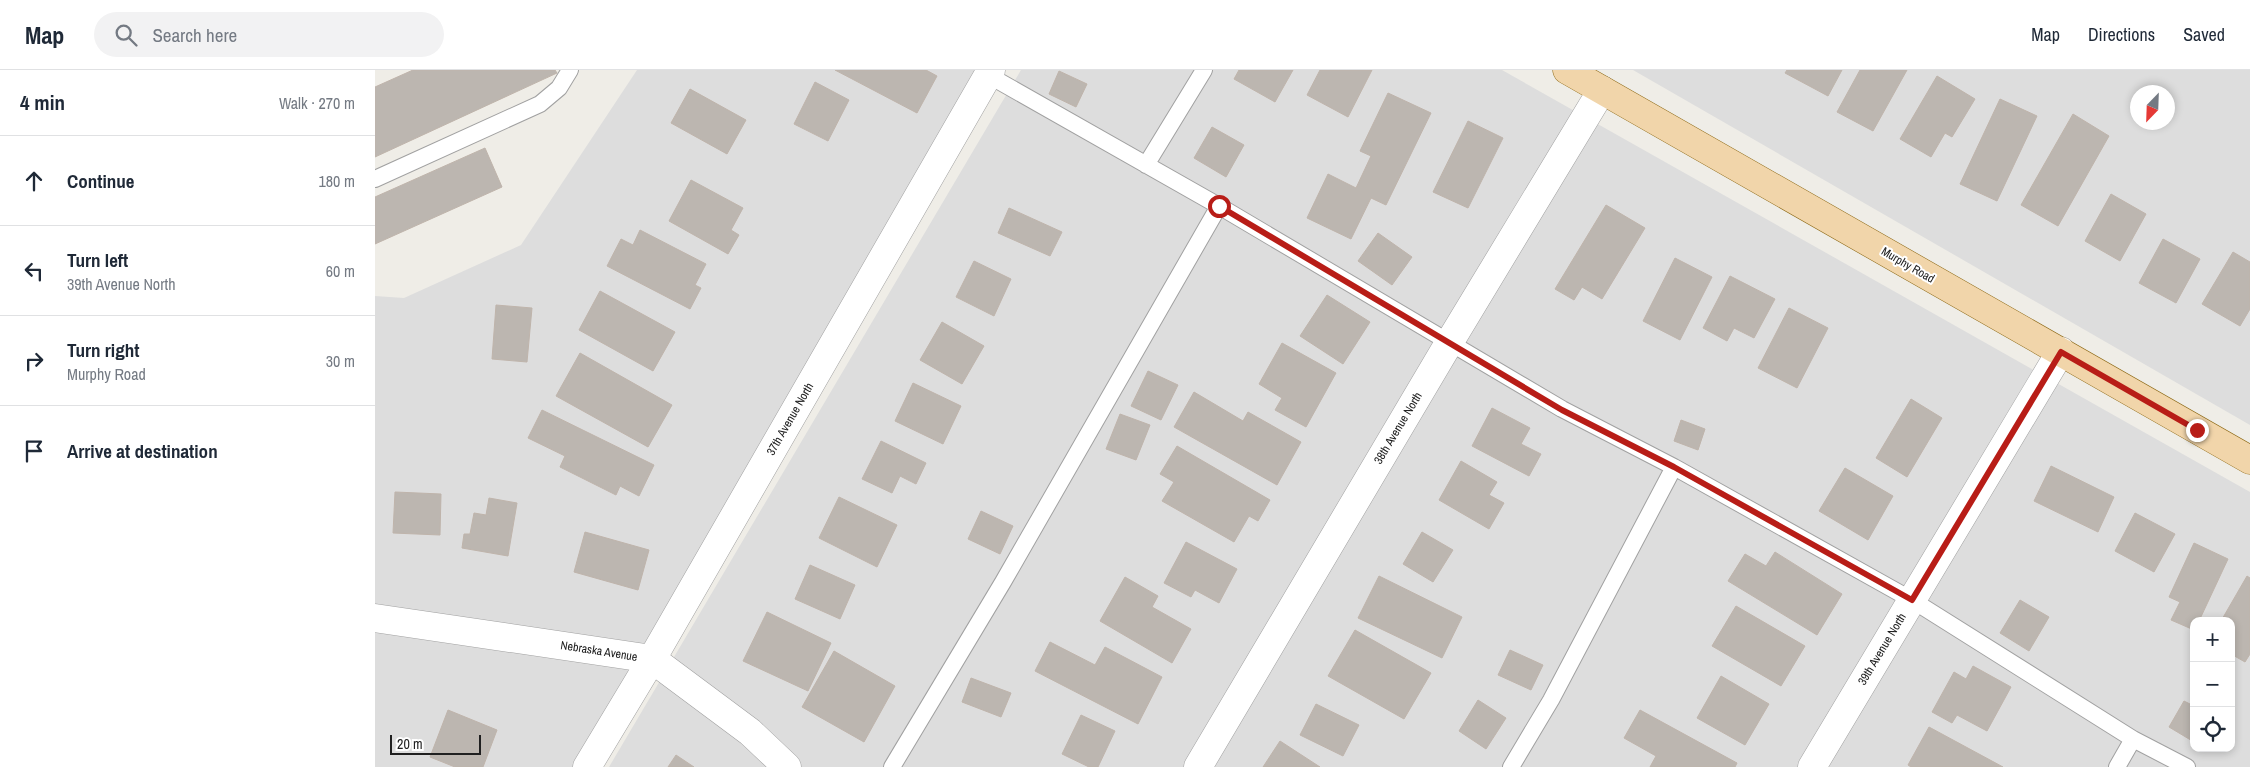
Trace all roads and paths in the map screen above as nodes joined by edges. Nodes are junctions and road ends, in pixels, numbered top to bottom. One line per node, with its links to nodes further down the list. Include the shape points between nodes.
1 (570, 70): 7 (lane, via 559,88 539,104)
2 (1204, 70): 6 (lane)
3 (1567, 70): 5 (main road, Murphy Road)
4 (989, 72): 6 (lane); 15 (street, 37th Avenue North)
5 (1602, 90): 9 (street, 38th Avenue North); 10 (main road, Murphy Road)
6 (1146, 165): 8 (lane)
7 (375, 178)
8 (1219, 206): 9 (lane); 19 (lane, via 1003,582)
9 (1449, 342): 12 (lane, via 1562,410); 20 (street, 38th Avenue North)
10 (2061, 352): 11 (main road, Murphy Road); 13 (street, 39th Avenue North)
11 (2250, 460)
12 (1674, 467): 13 (lane); 21 (lane, via 1551,700)
13 (1912, 600): 16 (lane); 22 (street, 39th Avenue North)
14 (375, 618): 15 (street, Nebraska Avenue)
15 (652, 659): 17 (street, 37th Avenue North); 18 (street, Nebraska Avenue, via 750,732)
16 (2133, 739): 23 (lane); 24 (lane)
17 (587, 767)
18 (787, 767)
19 (892, 767)
20 (1198, 767)
21 (1511, 767)
22 (1812, 767)
23 (2117, 767)
24 (2187, 767)

